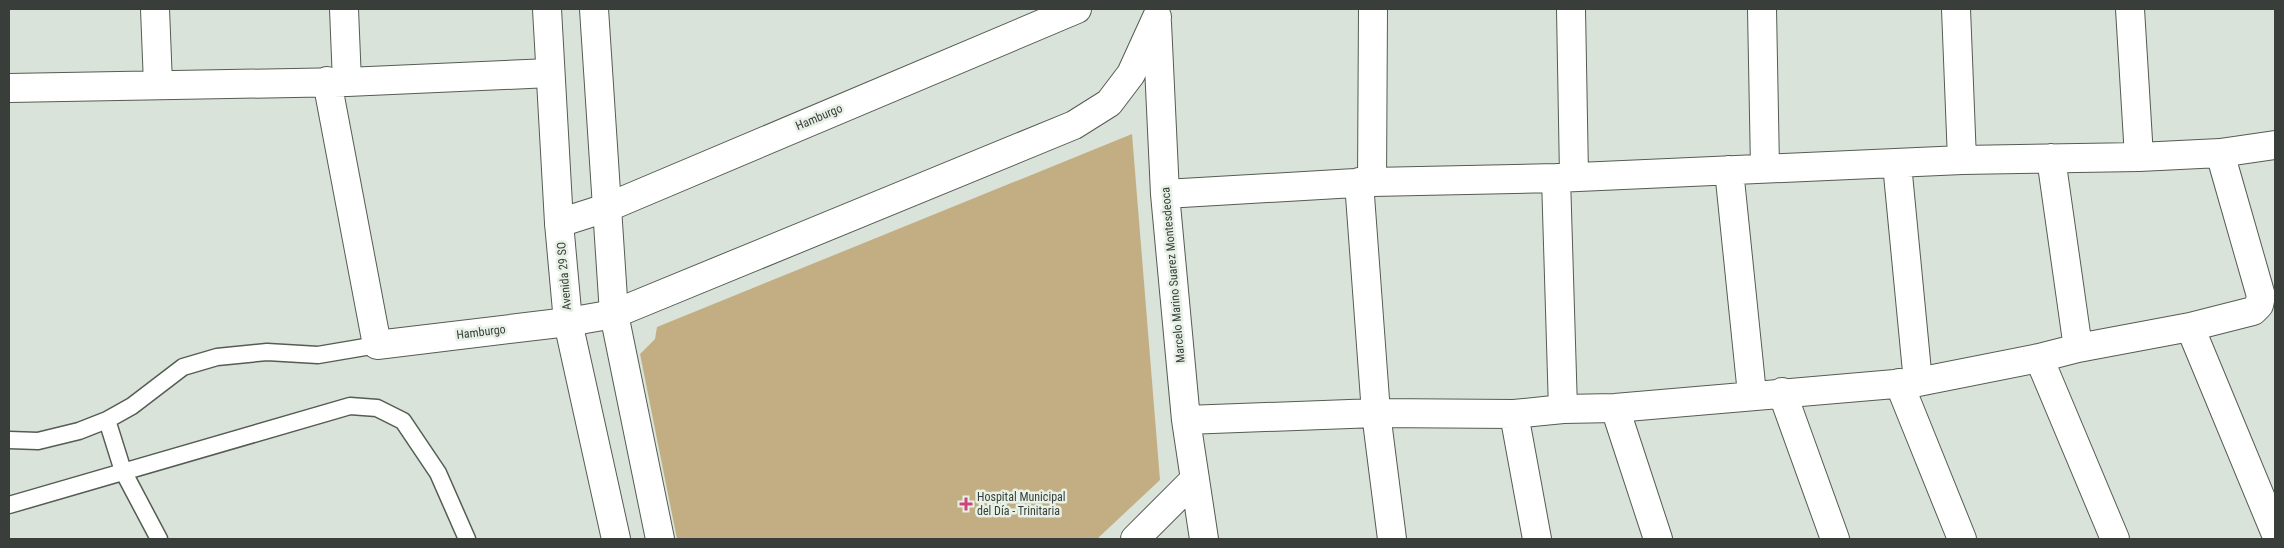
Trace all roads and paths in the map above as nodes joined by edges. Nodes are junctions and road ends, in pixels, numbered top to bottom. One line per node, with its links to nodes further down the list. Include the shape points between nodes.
1 (155, 9): 14 (street)
2 (344, 9): 13 (street)
3 (547, 9): 12 (street, Avenida 29 SO)
4 (594, 9): 27 (street)
5 (1077, 9): 27 (street, Hamburgo)
6 (1373, 9): 25 (street)
7 (1571, 9): 24 (street)
8 (1762, 9): 22 (street)
9 (1956, 9): 20 (street)
10 (2130, 9): 18 (street)
11 (1157, 13): 26 (street, Marcelo Marino Suarez Montesdeoca); 29 (street, Hamburgo, via 1131,74 1109,104 1074,125)
12 (550, 73): 13 (street); 28 (street, Avenida 29 SO)
13 (337, 81): 14 (street); 32 (street)
14 (158, 84): 15 (street)
15 (9, 88)
16 (2275, 145): 17 (street)
17 (2220, 153): 18 (street); 31 (street, via 2261,296 2253,311)
18 (2139, 157): 19 (street)
19 (2051, 158): 20 (street); 33 (street)
20 (1962, 160): 21 (street)
21 (1897, 164): 22 (street); 35 (street)
22 (1765, 168): 23 (street)
23 (1729, 170): 24 (street); 37 (street)
24 (1565, 177): 25 (street); 39 (street)
25 (1366, 182): 26 (street); 40 (street)
26 (1165, 194): 43 (street, Marcelo Marino Suarez Montesdeoca)
27 (606, 208): 28 (street, Hamburgo); 29 (street)
28 (559, 223): 30 (street, Avenida 29 SO)
29 (614, 314): 30 (street, Hamburgo); 52 (street)
30 (568, 322): 32 (street, Hamburgo); 51 (street, Avenida 29 SO)
31 (2190, 327): 33 (street); 48 (street)
32 (377, 345): 42 (lane, via 318,355 267,352 217,357 183,367 132,406)
33 (2078, 348): 34 (street)
34 (2039, 358): 35 (street); 60 (street)
35 (1908, 382): 36 (street); 59 (street)
36 (1782, 392): 37 (street); 58 (street)
37 (1752, 394): 38 (street)
38 (1615, 408): 39 (street); 57 (street)
39 (1563, 409): 41 (street)
40 (1376, 413): 41 (street); 43 (street); 55 (street)
41 (1514, 414): 56 (street)
42 (107, 420): 44 (lane, via 38,441); 45 (lane)
43 (1186, 420): 46 (street, Marcelo Marino Suarez Montesdeoca)
44 (9, 440)
45 (123, 471): 47 (lane); 49 (lane); 50 (lane, via 350,406 378,408 402,421 438,474)
46 (1195, 479): 53 (street); 54 (street, Marcelo Marino Suarez Montesdeoca)
47 (9, 505)
48 (2275, 532)
49 (159, 539)
50 (468, 539)
51 (616, 539)
52 (660, 539)
53 (1135, 539)
54 (1204, 539)
55 (1392, 539)
56 (1537, 539)
57 (1658, 539)
58 (1835, 539)
59 (1962, 539)
60 (2114, 539)

